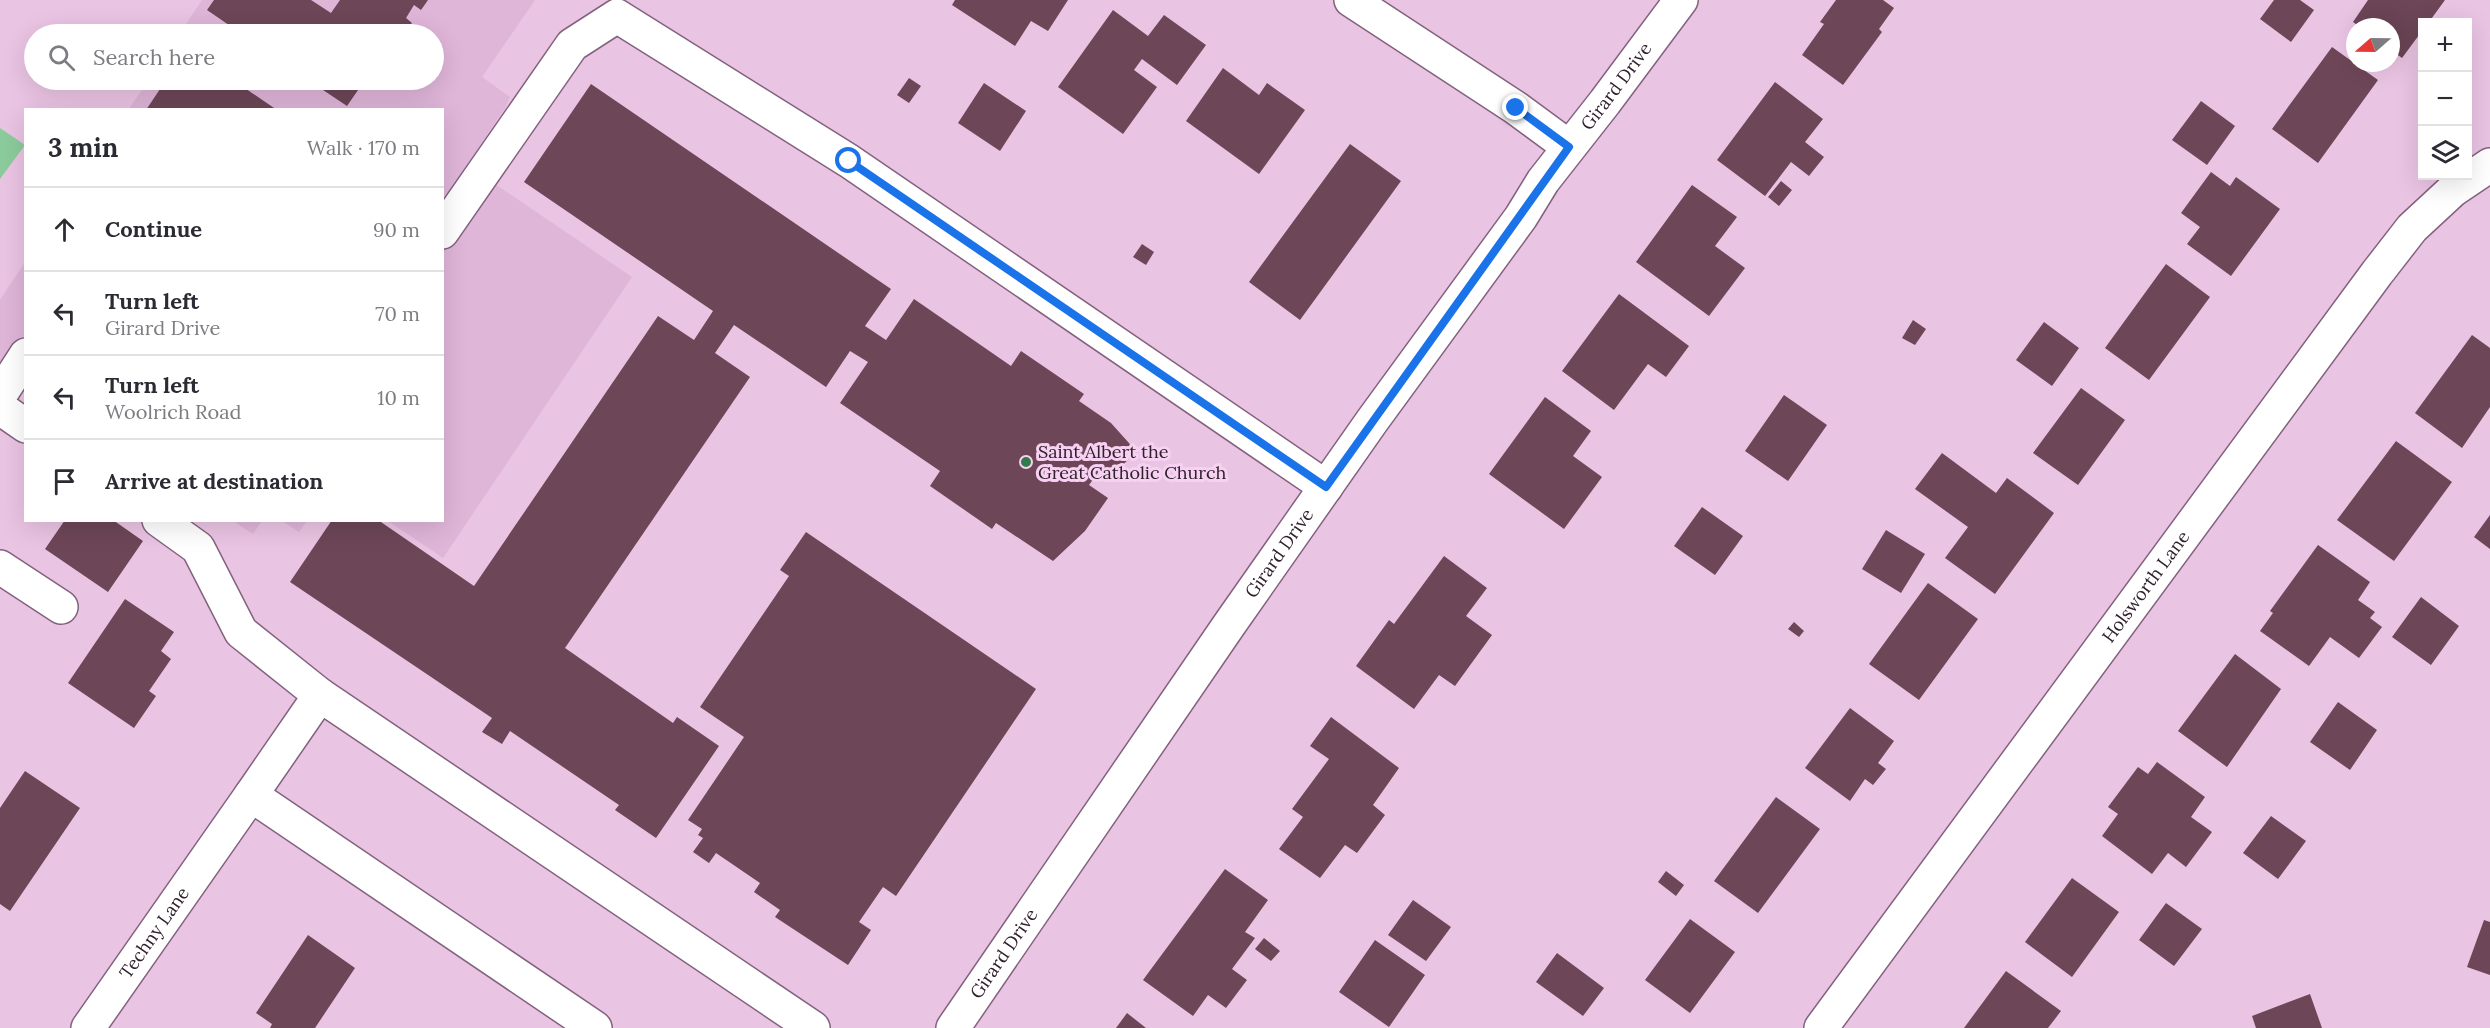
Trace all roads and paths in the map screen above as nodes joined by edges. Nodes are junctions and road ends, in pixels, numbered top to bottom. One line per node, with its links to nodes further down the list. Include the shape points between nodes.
1 (1351, 0): 3 (street)
2 (1681, 0): 3 (street, Girard Drive)
3 (1569, 147): 10 (street, Girard Drive)
4 (2490, 165): 20 (street, Holsworth Lane, via 2453,190 2412,228)
5 (444, 229): 10 (street, via 572,45 617,16 849,161)
6 (24, 358): 7 (street)
7 (0, 395)
8 (0, 408): 9 (street)
9 (24, 425)
10 (1326, 487): 19 (street, Girard Drive)
11 (162, 522): 14 (street, via 198,548 241,632)
12 (0, 567): 13 (street)
13 (61, 608)
14 (320, 694): 15 (street, Techny Lane); 18 (street)
15 (251, 795): 16 (street, Techny Lane); 17 (street)
16 (88, 1028)
17 (595, 1028)
18 (813, 1028)
19 (953, 1028)
20 (1821, 1028)

